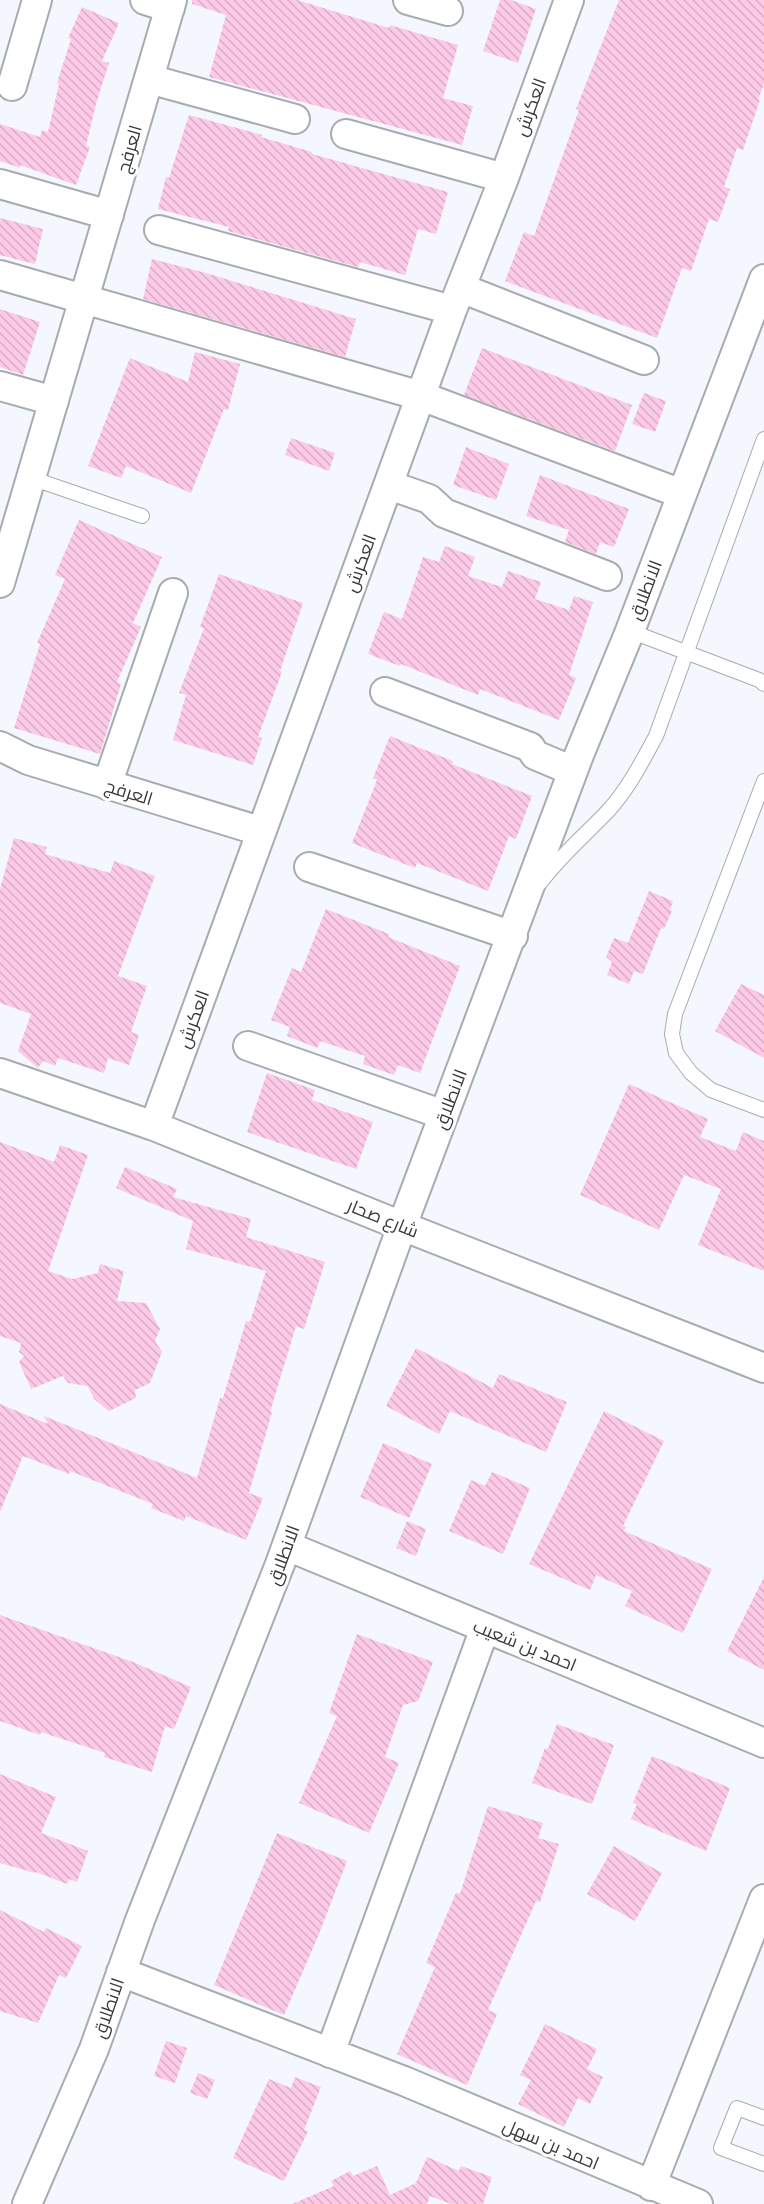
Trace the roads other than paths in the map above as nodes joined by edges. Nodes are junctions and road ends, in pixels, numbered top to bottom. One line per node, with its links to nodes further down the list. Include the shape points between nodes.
1 (37, 0): 7 (street)
2 (408, 0): 5 (street)
3 (569, 0): 10 (street, العكرش)
4 (162, 3): 6 (street, العرفج)
5 (448, 11)
6 (149, 79): 8 (street); 12 (street, العرفج)
7 (12, 86)
8 (295, 118)
9 (346, 134): 10 (street)
10 (504, 178): 17 (street, العكرش)
11 (0, 184): 12 (street)
12 (109, 215): 16 (street, العرفج)
13 (159, 230): 17 (street)
14 (0, 275): 16 (street)
15 (764, 279): 25 (street, الانطلاق)
16 (85, 298): 20 (street); 21 (street, العرفج)
17 (457, 299): 18 (street); 20 (street, العكرش)
18 (644, 360)
19 (0, 386): 21 (street)
20 (421, 396): 24 (street, العكرش); 25 (street)
21 (54, 401): 23 (street, العرفج)
22 (764, 439): 31 (lane, الانطلاق)
23 (31, 478): 26 (lane); 28 (street, العرفج)
24 (387, 490): 27 (street, via 427,513 444,513); 38 (street, العكرش)
25 (682, 494): 30 (street, الانطلاق)
26 (142, 516)
27 (607, 576)
28 (0, 583)
29 (172, 593): 37 (street)
30 (630, 631): 31 (lane); 35 (street, الانطلاق)
31 (686, 651): 32 (lane); 40 (lane, الانطلاق, via 656,736 634,775 608,811 564,854)
32 (764, 684)
33 (385, 692): 35 (street, via 530,747 544,742)
34 (0, 747): 37 (street, العرفج)
35 (576, 763): 40 (street, الانطلاق)
36 (764, 781): 44 (lane, via 675,1014 672,1034 676,1053 711,1090)
37 (107, 785): 38 (street, العرفج)
38 (261, 831): 46 (street, العكرش)
39 (309, 867): 41 (street)
40 (526, 901): 41 (street, الانطلاق)
41 (513, 936): 45 (street, الانطلاق)
42 (248, 1046): 45 (street)
43 (0, 1073): 46 (street, شارع صحار)
44 (764, 1110)
45 (444, 1115): 47 (street, الانطلاق)
46 (154, 1126): 47 (street, شارع صحار)
47 (402, 1226): 48 (street, شارع صحار); 49 (street, الانطلاق)
48 (764, 1368)
49 (287, 1546): 50 (street, احمد بن شعيب); 53 (street, الانطلاق)
50 (485, 1628): 51 (street, احمد بن شعيب); 54 (street)
51 (764, 1743)
52 (764, 1899): 57 (street)
53 (120, 1972): 54 (street, احمد بن سهل); 58 (street, الانطلاق, via 94,2049)
54 (330, 2053): 57 (street, احمد بن سهل)
55 (764, 2118): 56 (lane, via 737,2108 721,2148)
56 (764, 2164)
57 (651, 2186): 59 (street, احمد بن سهل)
58 (27, 2204)
59 (698, 2204)

